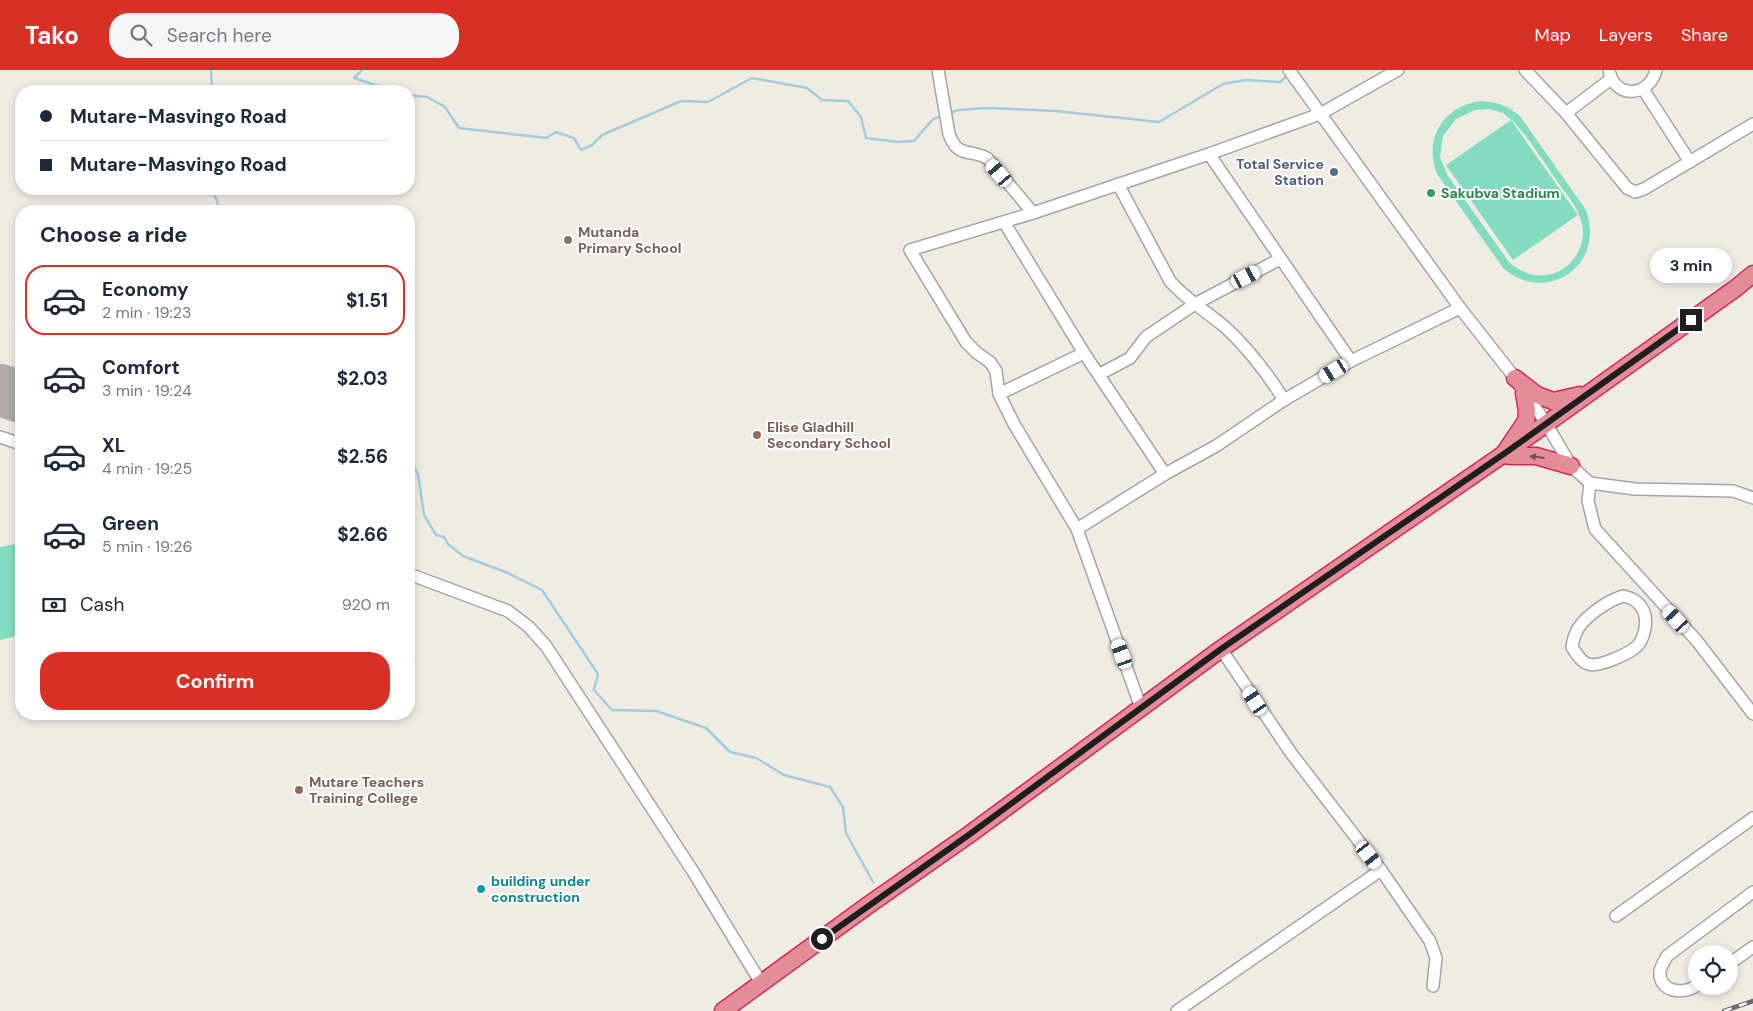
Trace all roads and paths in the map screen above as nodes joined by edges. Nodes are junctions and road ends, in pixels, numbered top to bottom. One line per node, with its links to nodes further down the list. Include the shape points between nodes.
1 (938, 70): 14 (street, via 949,134 954,143 965,153 988,159)
2 (1289, 70): 9 (street)
3 (1398, 70): 9 (street)
4 (1525, 70): 8 (street)
5 (1656, 70): 7 (street, via 1654,78)
6 (1610, 74): 7 (street, via 1622,89); 8 (street)
7 (1643, 89): 12 (street)
8 (1566, 113): 12 (street, via 1631,191 1644,190)
9 (1320, 114): 11 (street); 21 (street)
10 (1753, 124): 12 (street)
11 (1209, 154): 13 (street); 16 (street)
12 (1690, 162)
13 (1118, 184): 14 (street); 20 (street, via 1170,281)
14 (1033, 213): 15 (street)
15 (1004, 222): 22 (street); 27 (street, via 910,250 966,342 996,371)
16 (1280, 259): 20 (street); 23 (street)
17 (1753, 274): 19 (highway)
18 (1753, 282): 19 (highway)
19 (1736, 288): 28 (highway)
20 (1195, 304): 24 (street, via 1146,336 1130,358); 29 (street, via 1247,348)
21 (1460, 308): 23 (street); 25 (street)
22 (1084, 353): 24 (street); 27 (street)
23 (1351, 361): 29 (street)
24 (1100, 374): 35 (street)
25 (1515, 378): 26 (street); 28 (highway, via 1537,395 1552,401)
26 (1524, 393): 30 (street); 33 (highway, via 1526,421)
27 (999, 394): 38 (street)
28 (1587, 394): 30 (highway)
29 (1284, 400): 35 (street, via 1216,446)
30 (1546, 423): 33 (highway); 34 (street)
31 (0, 437): 32 (street)
32 (15, 442)
33 (1503, 455): 34 (highway, one-way to 33, via 1536,456); 40 (highway)
34 (1571, 466): 36 (street)
35 (1165, 474): 38 (street)
36 (1590, 482): 37 (street, via 1635,489 1733,491); 43 (street, via 1588,501 1595,528 1697,641)
37 (1753, 498)
38 (1077, 529): 42 (street)
39 (415, 576): 50 (street, via 508,611 529,626 546,646 641,791)
40 (1221, 649): 42 (highway); 45 (street, via 1291,753)
41 (1580, 659): 41 (street, via 1572,647 1575,634 1600,608 1623,596 1632,598 1643,609 1645,630 1635,648 1597,665 1588,665)
42 (1141, 708): 50 (highway)
43 (1753, 714)
44 (1753, 818): 47 (street)
45 (1381, 870): 51 (street, via 1430,941 1436,958); 54 (street)
46 (1753, 892): 52 (street, via 1667,956 1660,969 1667,988)
47 (1616, 916)
48 (1753, 947): 49 (street)
49 (1738, 958)
50 (761, 983): 53 (highway)
51 (1433, 986)
52 (1688, 989)
53 (723, 1011)
54 (1177, 1011)

